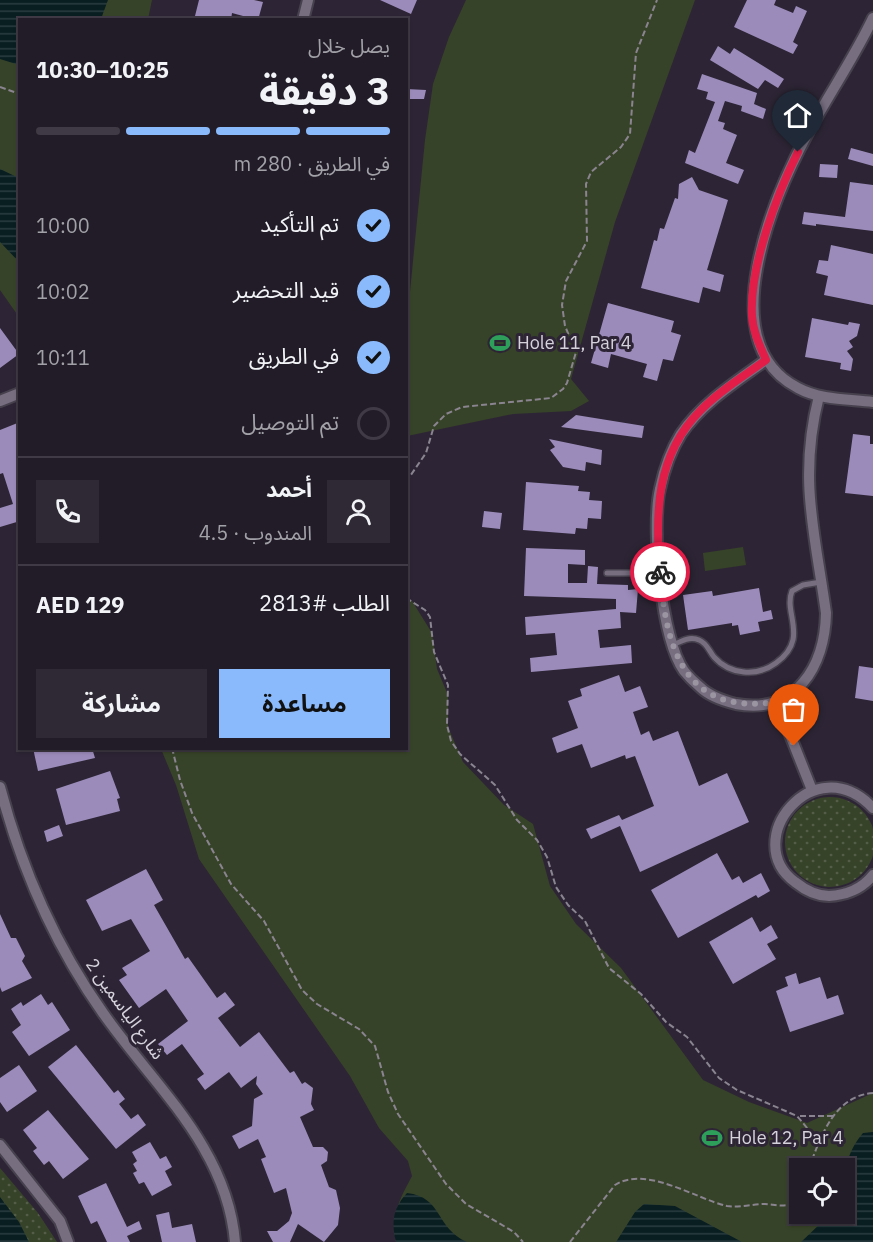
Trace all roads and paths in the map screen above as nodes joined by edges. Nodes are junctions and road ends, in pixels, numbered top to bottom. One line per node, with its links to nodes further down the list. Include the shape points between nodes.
1 (308, 0): 3 (street)
2 (657, 0): 12 (path, via 636,53 630,134 621,147 591,172 586,184 587,241 566,281 562,305 565,326 576,352 567,383 551,398 462,407 446,414 434,426 426,453)
3 (304, 18)
4 (873, 18): 7 (street, via 808,132 773,212 761,254 752,317)
5 (0, 87): 6 (path)
6 (18, 93)
7 (766, 360): 9 (street, via 797,388); 14 (street, via 699,411 667,462 659,490 657,520)
8 (18, 394): 10 (street)
9 (819, 396): 11 (street); 15 (street, via 809,441 807,478)
10 (0, 401)
11 (873, 402)
12 (408, 479)
13 (607, 573): 14 (lane)
14 (660, 573): 17 (street)
15 (822, 582): 17 (lane, via 792,591 794,633 790,647 769,668 740,672 726,667 696,639); 18 (street, via 825,635 820,656 810,675)
16 (408, 599): 25 (path, via 425,610 432,624 434,652 448,684 447,725 451,741 495,785 517,820 537,840 556,887 585,921 609,968 687,1037 719,1078)
17 (673, 645): 18 (street, via 683,670 701,689 725,701 751,706)
18 (777, 702): 21 (street)
19 (173, 750): 33 (path, via 189,805 231,884 264,921 302,990 317,1004 359,1029 375,1046 398,1114 446,1184 466,1204 514,1232)
20 (0, 787): 32 (street, شارع الياسمين 2, via 27,872 59,940 103,1013 194,1130 226,1199)
21 (812, 790): 22 (street, via 847,789); 23 (street, via 796,799 777,829 776,847 791,880 823,896 840,895 857,889)
22 (873, 808)
23 (873, 875)
24 (873, 1092): 26 (path, via 850,1099)
25 (797, 1116): 26 (path); 27 (path)
26 (832, 1116): 27 (path)
27 (819, 1142): 29 (path)
28 (0, 1145): 31 (street, via 60,1221)
29 (813, 1158)
30 (789, 1204): 34 (path, via 729,1206 667,1184 626,1180 611,1190)
31 (68, 1242)
32 (235, 1242)
33 (523, 1242)
34 (570, 1242)

